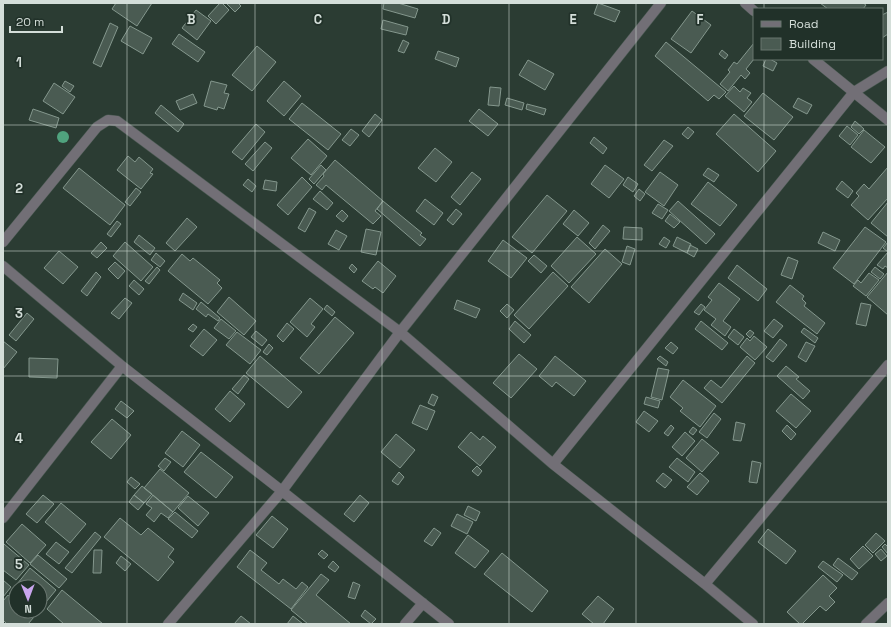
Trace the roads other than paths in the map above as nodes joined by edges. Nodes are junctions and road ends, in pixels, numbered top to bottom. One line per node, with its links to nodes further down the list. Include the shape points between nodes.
1 (661, 3): 10 (street)
2 (745, 3): 3 (street)
3 (753, 9)
4 (814, 60): 6 (street)
5 (888, 71): 6 (street)
6 (854, 92): 7 (street); 13 (street)
7 (888, 120)
8 (3, 242): 10 (street, via 97,127 108,120 117,121)
9 (3, 266): 12 (street)
10 (400, 332): 13 (street); 14 (street)
11 (888, 365): 16 (street)
12 (122, 366): 14 (street); 15 (street)
13 (553, 464): 16 (street)
14 (282, 491): 17 (street); 19 (street)
15 (3, 518)
16 (705, 584): 22 (street)
17 (423, 603): 20 (street); 21 (street)
18 (888, 603): 23 (street)
19 (168, 624)
20 (405, 624)
21 (449, 624)
22 (753, 624)
23 (866, 624)

